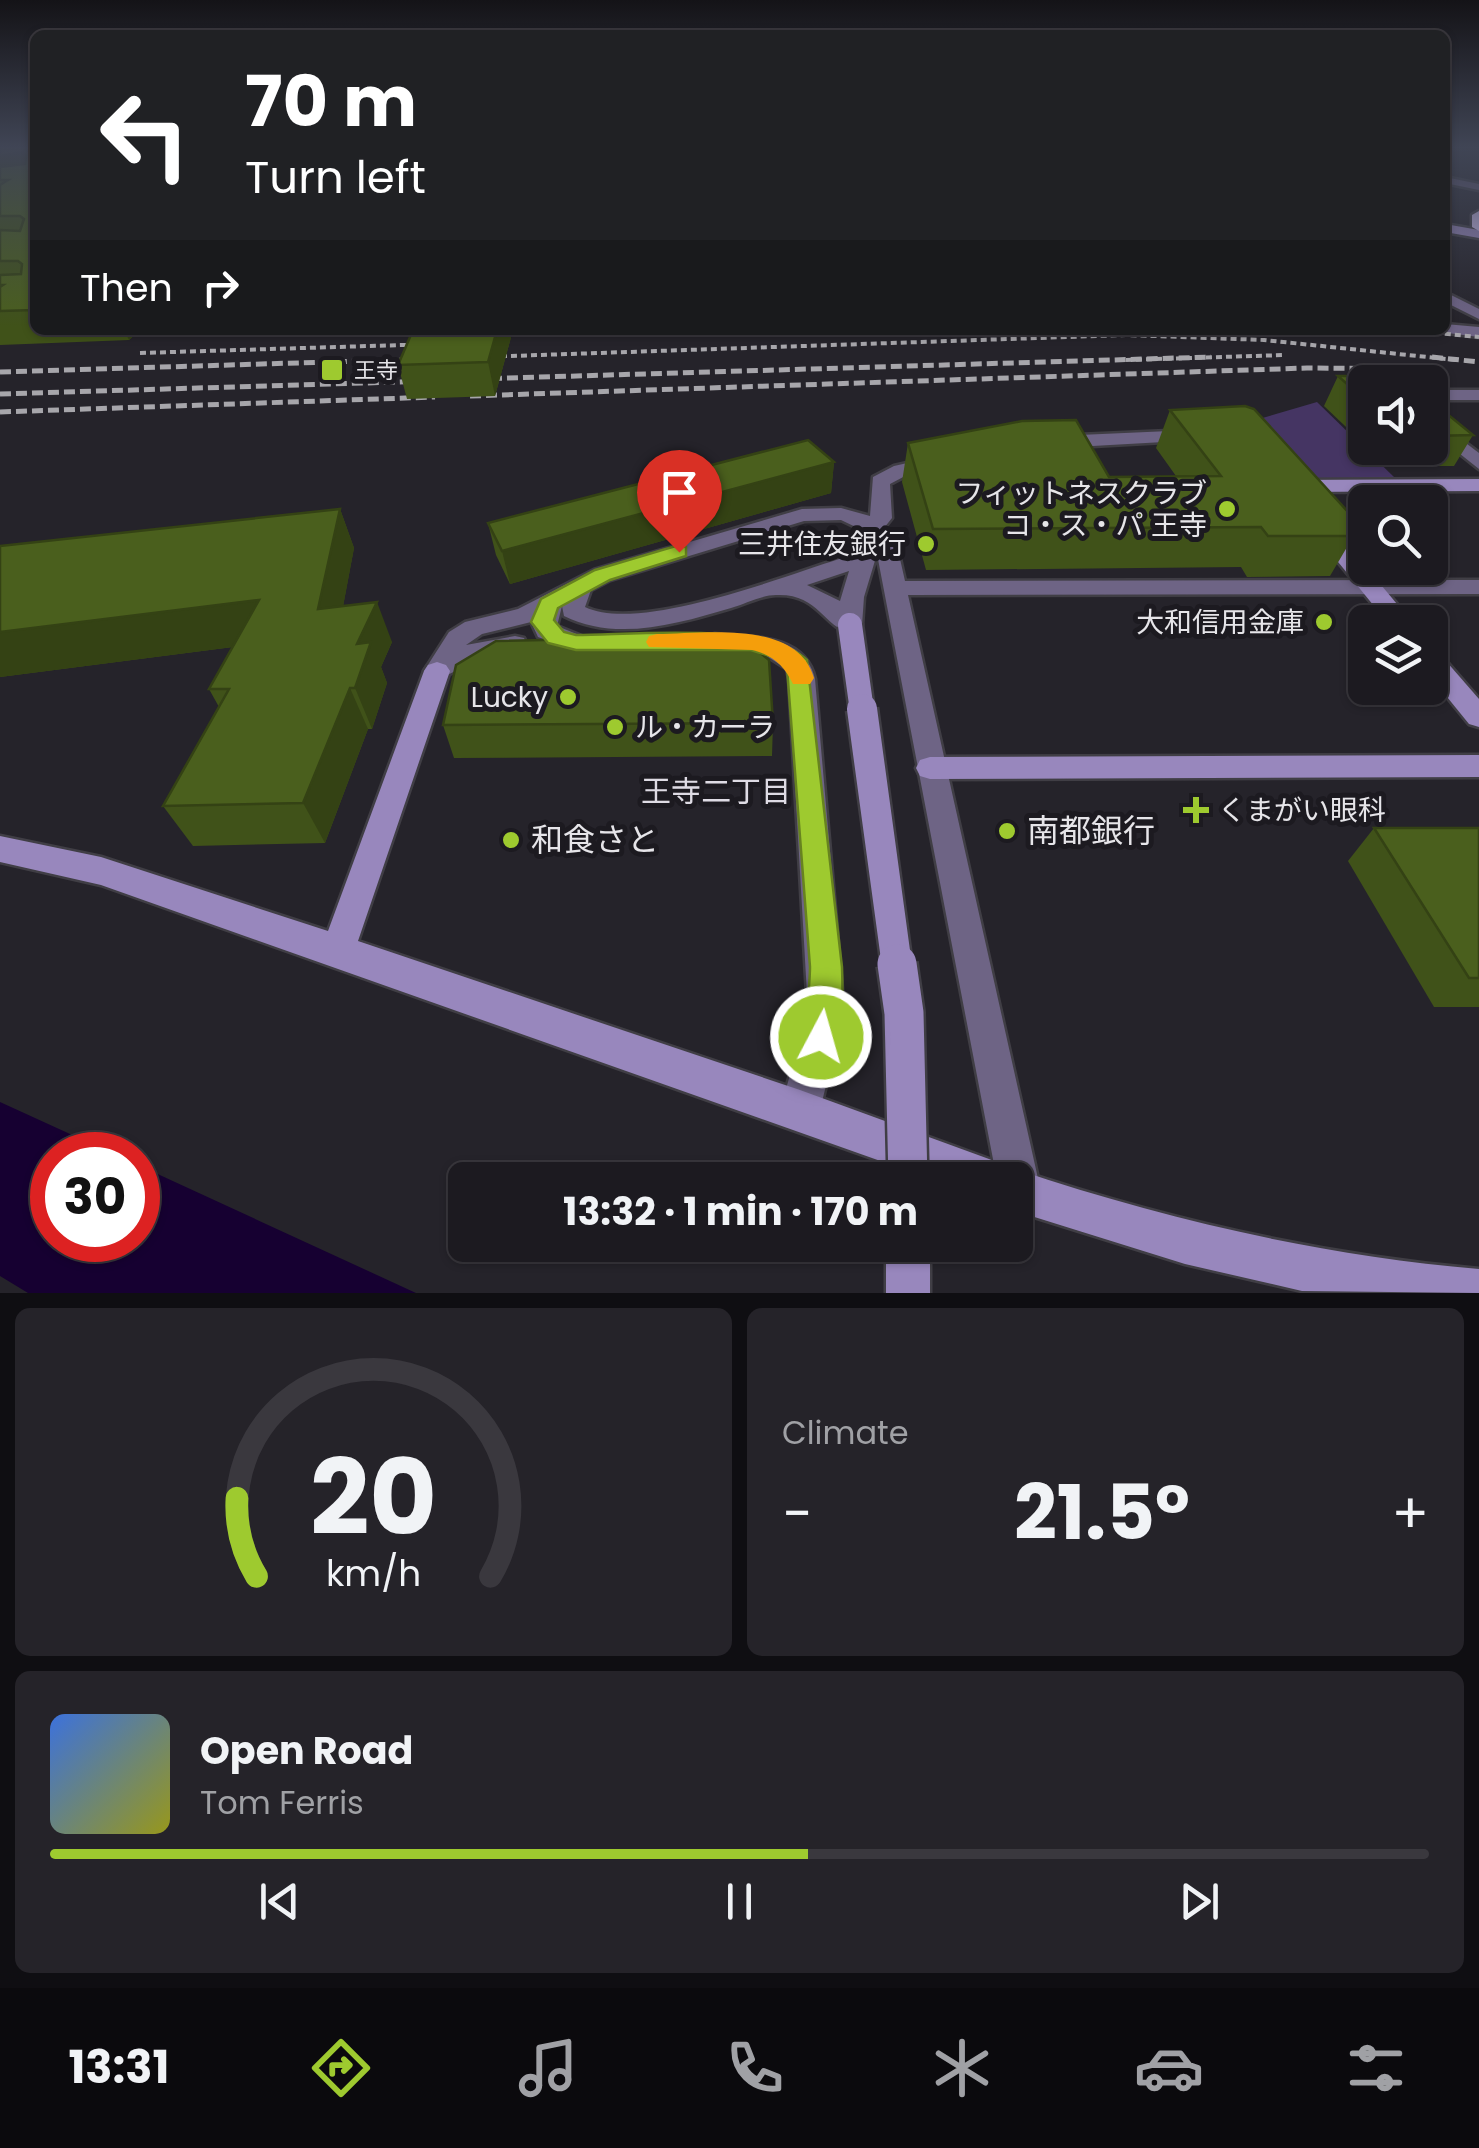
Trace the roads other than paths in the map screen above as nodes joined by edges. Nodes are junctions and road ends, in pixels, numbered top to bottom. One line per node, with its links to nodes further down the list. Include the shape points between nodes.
1 (1479, 215): 3 (highway)
2 (1450, 228): 3 (street)
3 (1479, 230)
4 (1450, 299): 5 (street)
5 (1479, 315)
6 (1450, 329): 7 (street)
7 (1479, 332)
8 (1448, 395): 9 (street)
9 (1479, 395)
10 (1205, 436): 12 (street)
11 (1448, 437): 14 (street)
12 (1037, 444)
13 (958, 458): 16 (street, via 880,481 880,518)
14 (1479, 463)
15 (1479, 485): 18 (street, via 1281,480)
16 (869, 542): 17 (street, via 862,518 802,515); 20 (street, via 882,537); 21 (street); 24 (street)
17 (580, 586): 21 (street, via 572,610 595,620 694,613); 22 (street)
18 (1370, 587): 19 (street); 20 (street); 23 (street)
19 (1479, 587)
20 (895, 588): 31 (street)
21 (756, 591): 24 (street, via 813,592); 25 (street)
22 (548, 604): 26 (street, via 542,622 547,631); 27 (street, via 474,628 458,638)
23 (1385, 605)
24 (850, 625): 35 (street, bridge, via 904,1013)
25 (693, 638)
26 (576, 642): 27 (street, via 496,646); 34 (street, via 752,642 798,665 826,967 826,1012)
27 (437, 671): 33 (street)
28 (1448, 680): 29 (street)
29 (1479, 717)
30 (1479, 766): 31 (street)
31 (930, 768): 37 (street)
32 (0, 849): 33 (street, via 101,871)
33 (338, 950): 34 (street)
34 (800, 1110): 36 (street)
35 (908, 1162)
36 (940, 1162)
37 (1003, 1162)
38 (1033, 1195): 40 (street, via 1297,1268)
39 (908, 1262): 41 (street)
40 (1479, 1291)
41 (908, 1293)

